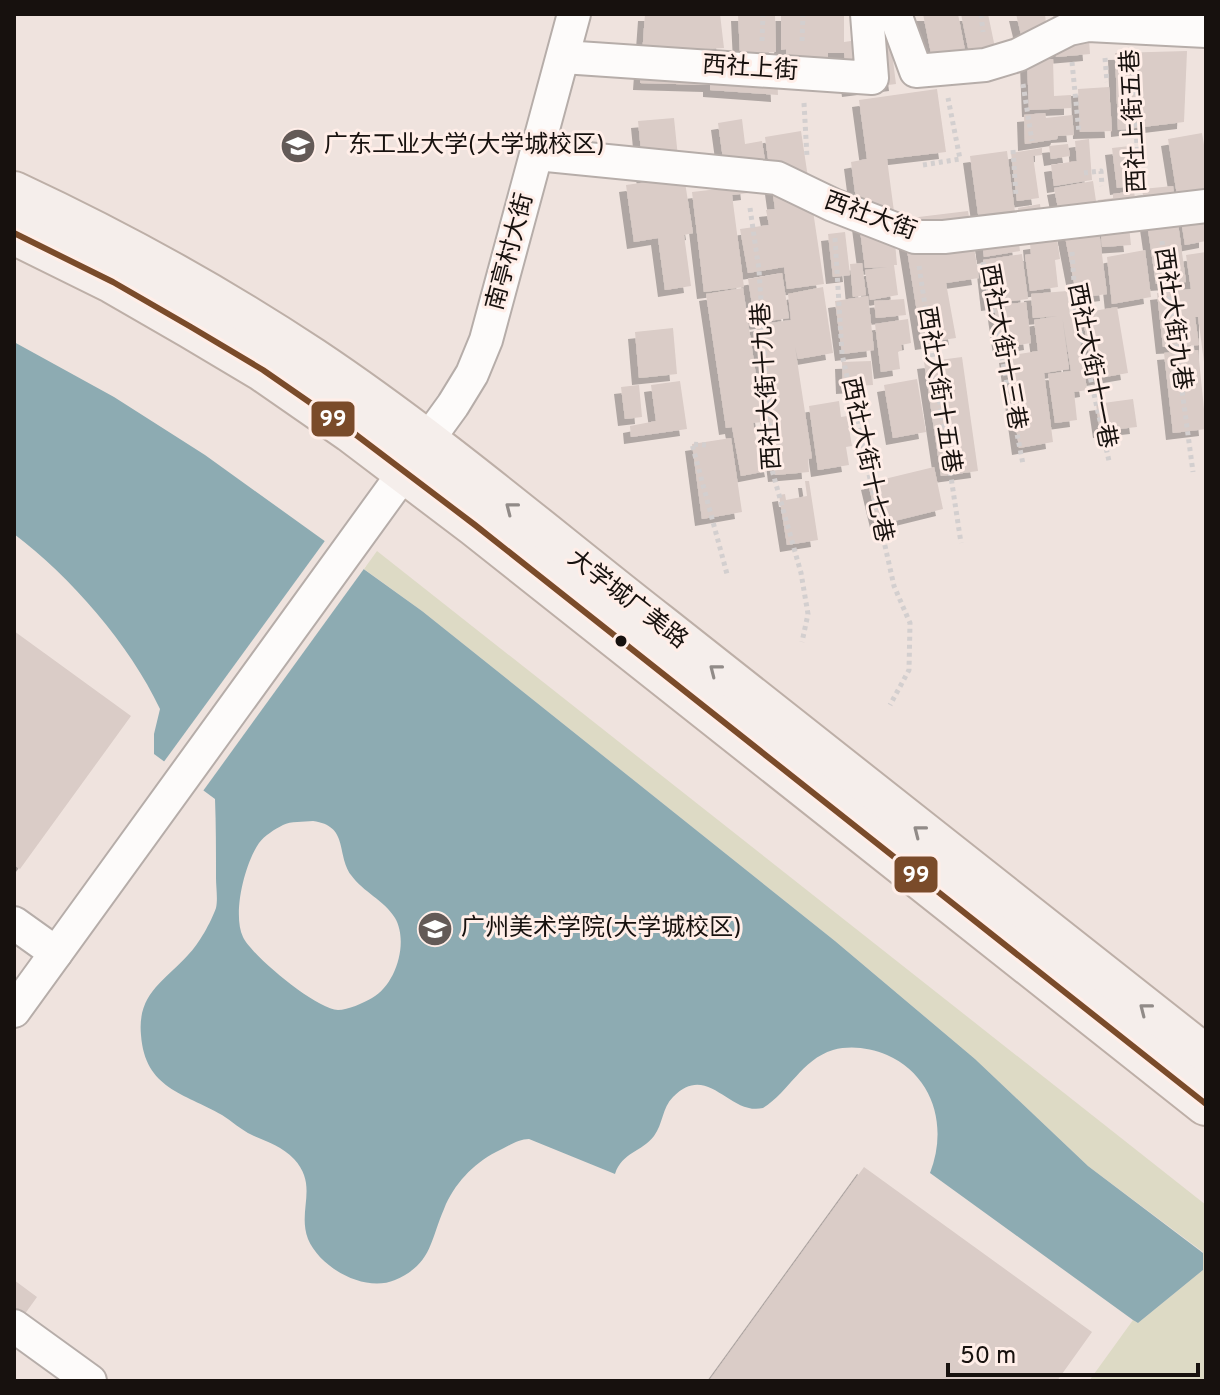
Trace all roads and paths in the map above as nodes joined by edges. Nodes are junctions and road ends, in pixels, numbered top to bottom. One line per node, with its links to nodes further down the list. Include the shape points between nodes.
1 (574, 14): 8 (street, 南亭村大街)
2 (867, 14): 8 (street, 西社上街, via 872,78)
3 (895, 14): 9 (street, via 916,71)
4 (1130, 26): 5 (street); 6 (street); 19 (path, 西社上街五巷)
5 (1069, 29): 7 (street); 10 (path)
6 (1206, 31)
7 (1018, 55): 9 (street); 11 (path)
8 (563, 57): 13 (street, 南亭村大街)
9 (942, 69): 14 (path, via 960,159)
10 (1079, 133)
11 (1032, 141)
12 (1013, 150): 21 (path, 西社大街十三巷)
13 (537, 154): 15 (street, 西社大街); 25 (street, 南亭村大街, via 486,340 462,391)
14 (923, 165)
15 (746, 175): 17 (street, 西社大街, via 777,178); 31 (path, 西社大街十九巷, via 759,270 772,470 801,573 808,614)
16 (14, 193): 25 (main road, 大学城广美路, via 148,259 314,360)
17 (833, 205): 23 (street, 西社大街); 32 (path, 西社大街十七巷, via 842,354 894,586 910,623 909,670)
18 (1206, 206): 19 (street, 西社大街)
19 (1149, 214): 20 (street, 西社大街); 28 (path, 西社大街九巷)
20 (1070, 223): 21 (street, 西社大街); 26 (path, 西社大街十一巷, via 1076,314)
21 (1005, 230): 23 (street, 西社大街); 27 (path, 西社大街十三巷, via 983,260)
22 (14, 233): 25 (main road, 大学城广美路, via 113,282)
23 (915, 237): 29 (path, 西社大街十五巷)
24 (706, 445): 30 (path, via 692,444)
25 (415, 457): 34 (street, 南亭村大街); 36 (main road, 大学城广美路, one-way to 25); 37 (main road, 大学城广美路)
26 (1109, 461)
27 (1023, 464)
28 (1193, 472)
29 (961, 543)
30 (727, 574)
31 (802, 642)
32 (890, 705)
33 (14, 923): 34 (street)
34 (56, 953): 35 (street, 南亭村大街)
35 (14, 1011)
36 (1206, 1057)
37 (1206, 1104)
38 (14, 1326): 39 (street)
39 (90, 1381)

